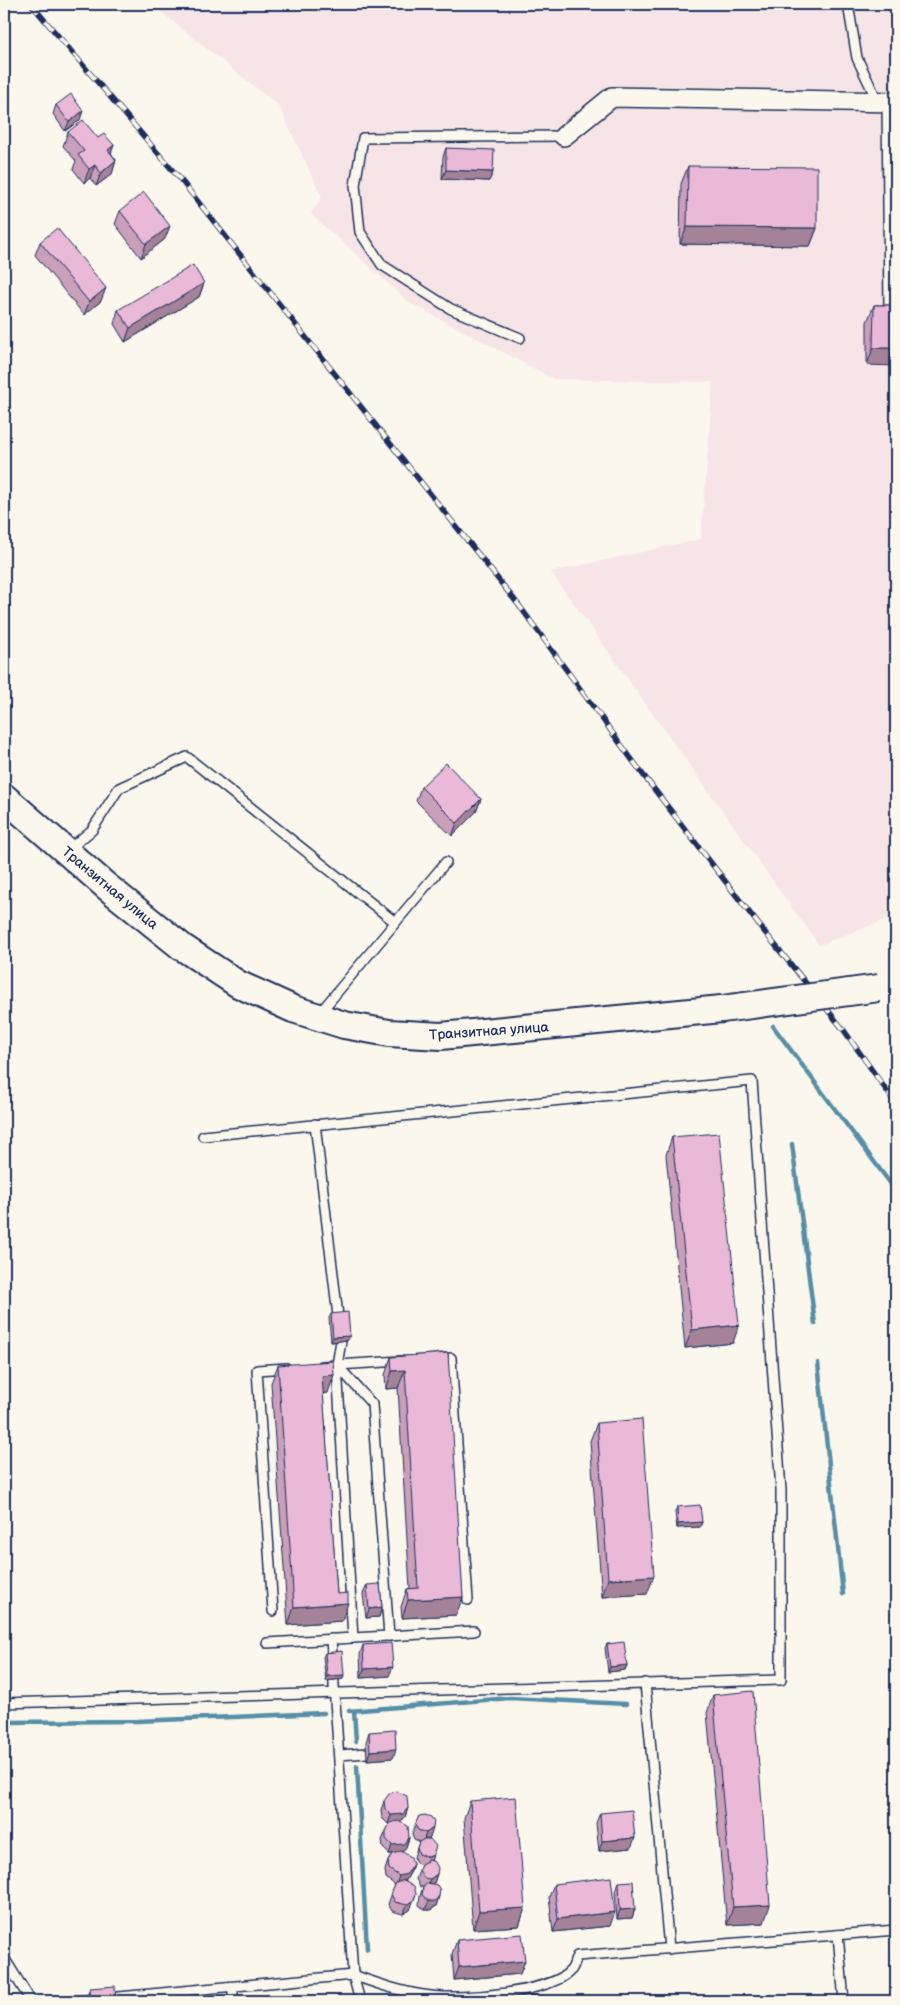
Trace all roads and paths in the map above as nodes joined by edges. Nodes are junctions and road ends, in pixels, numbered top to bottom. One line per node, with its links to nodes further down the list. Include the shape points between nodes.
1 (848, 4): 2 (lane, via 857,58)
2 (887, 102): 3 (street, via 612,98); 4 (lane)
3 (564, 136): 5 (lane, via 363,138 355,185 360,232 382,265 451,309)
4 (889, 309)
5 (520, 338)
6 (4, 798): 7 (main road, Транзитная улица)
7 (66, 851): 9 (lane, via 92,830 119,788 187,757); 11 (main road, Транзитная улица, via 182,947 230,979)
8 (446, 862): 9 (lane)
9 (395, 922): 11 (lane)
10 (888, 987): 11 (main road, Транзитная улица, bridge, via 722,1009 441,1036 389,1033)
11 (317, 1017)
12 (315, 1124): 13 (lane); 14 (lane, via 341,1341); 24 (lane, via 752,1081 781,1490 782,1680)
13 (203, 1136)
14 (337, 1365): 15 (lane); 17 (lane, via 451,1358); 20 (lane, via 372,1404); 21 (lane)
15 (310, 1367)
16 (292, 1368): 18 (lane, via 257,1370)
17 (468, 1600)
18 (273, 1611)
19 (474, 1631): 20 (lane)
20 (389, 1636): 21 (lane)
21 (353, 1638): 22 (lane)
22 (331, 1639): 23 (lane); 25 (lane)
23 (267, 1643)
24 (645, 1683): 25 (lane); 31 (lane)
25 (335, 1694): 26 (lane); 28 (lane)
26 (4, 1703)
27 (367, 1753): 28 (lane)
28 (339, 1755): 33 (lane)
29 (896, 1930): 30 (lane)
30 (838, 1935): 31 (lane); 40 (lane)
31 (670, 1948): 33 (lane, via 577,1956 571,1970 544,1987 491,1994 432,1996 390,1988)
32 (4, 1958): 36 (lane)
33 (353, 1976): 34 (lane); 39 (lane)
34 (233, 1987): 35 (lane); 38 (lane)
35 (133, 1998): 37 (lane)
36 (31, 2001)
37 (76, 2001)
38 (233, 2001)
39 (360, 2001)
40 (844, 2001)

